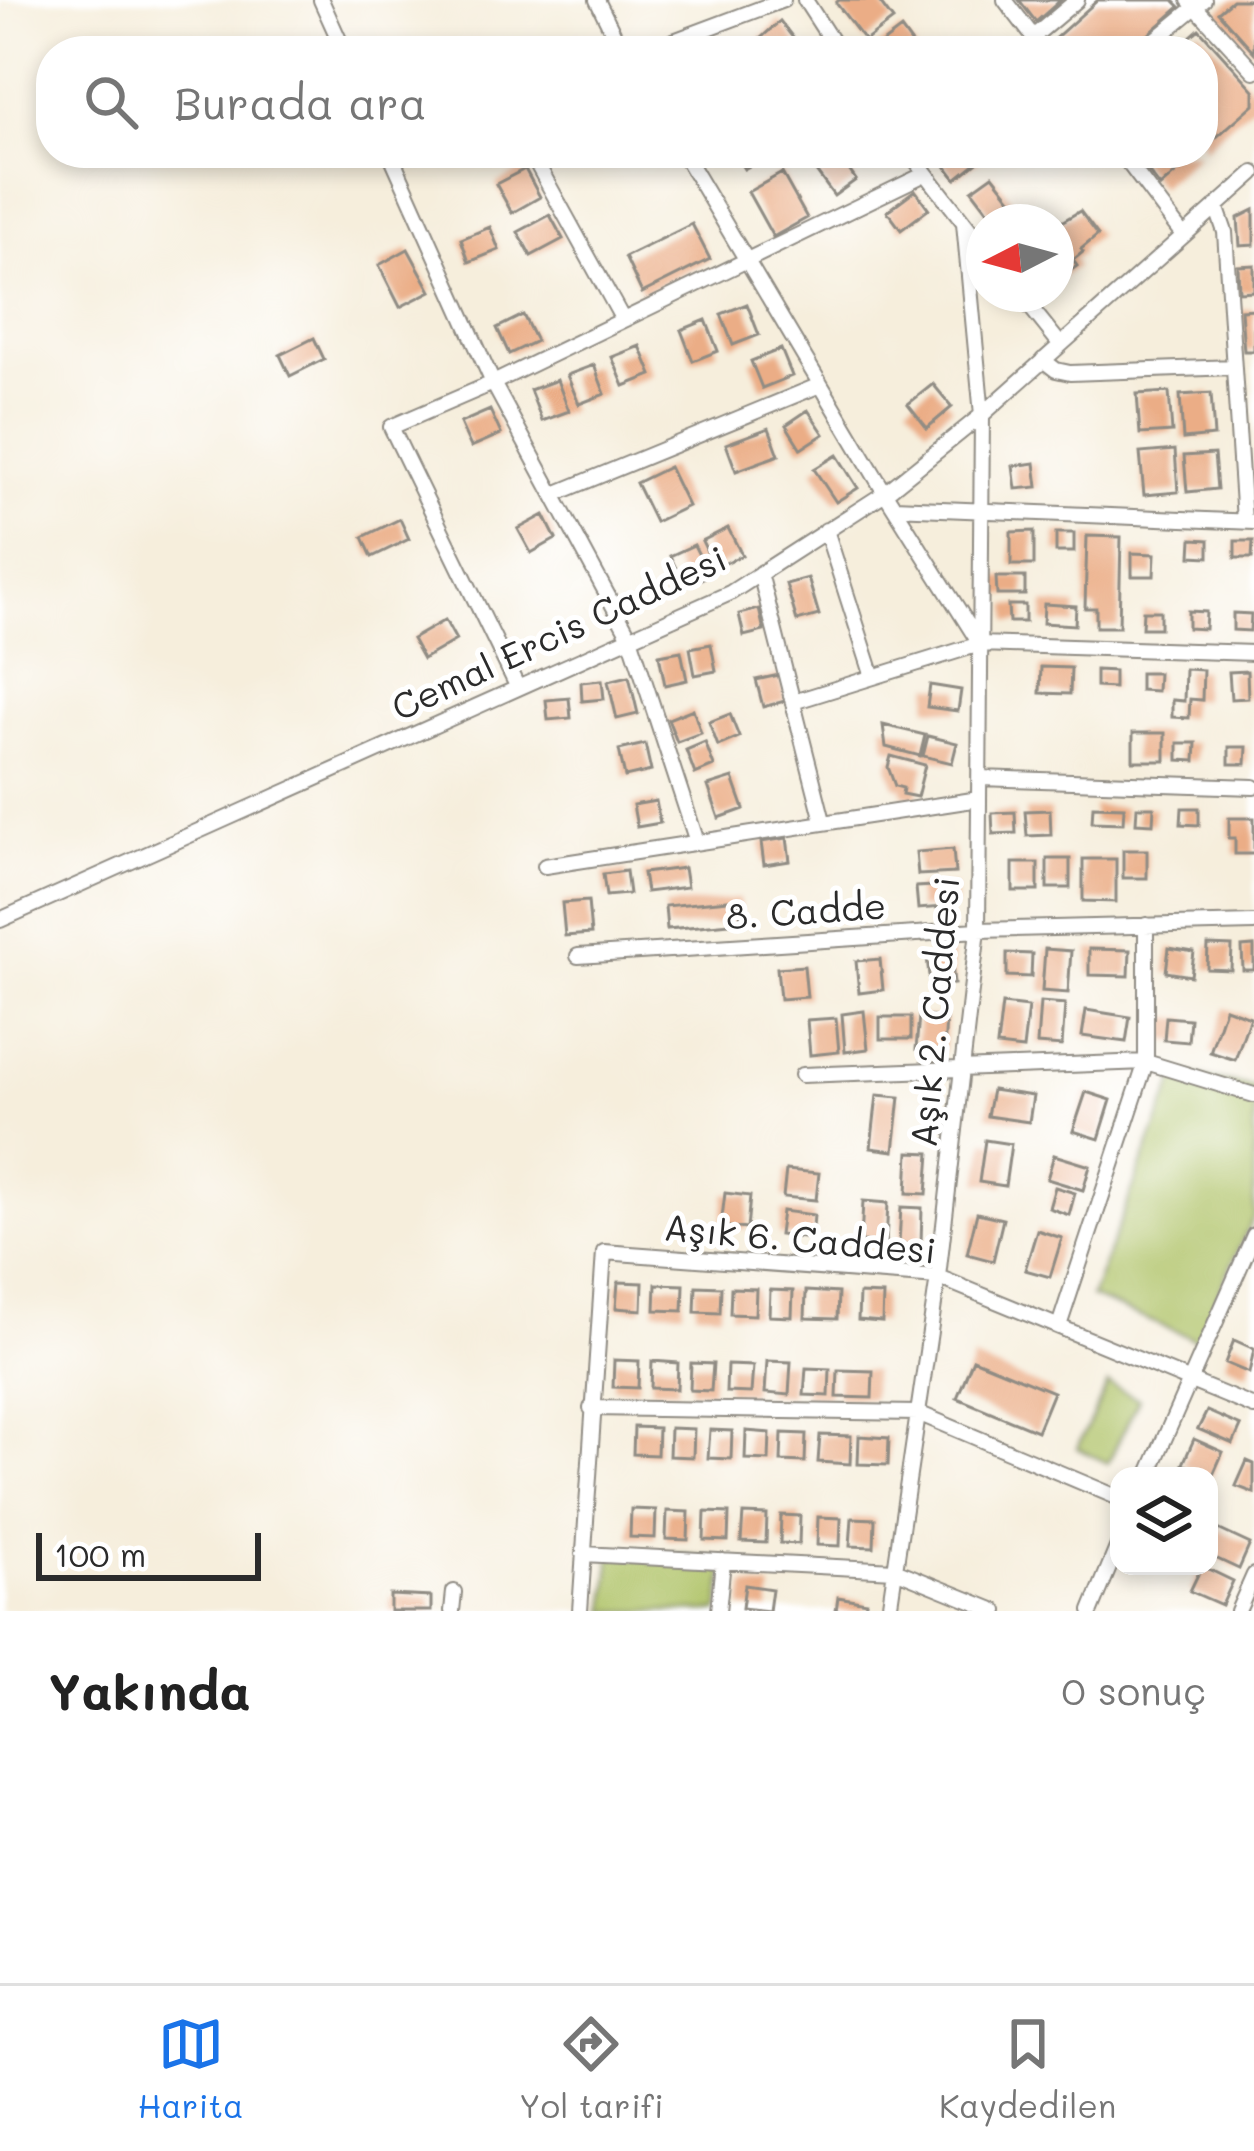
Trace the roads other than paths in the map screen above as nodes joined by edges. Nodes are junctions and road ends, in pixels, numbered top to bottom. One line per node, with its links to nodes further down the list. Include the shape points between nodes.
1 (321, 0): 8 (street)
2 (598, 0): 9 (street)
3 (783, 0): 10 (street)
4 (805, 0): 11 (street)
5 (1005, 0): 12 (street)
6 (1077, 0): 13 (street)
7 (1196, 2): 14 (street); 15 (street)
8 (337, 36)
9 (615, 36)
10 (687, 36)
11 (828, 36)
12 (1032, 36)
13 (1034, 36)
14 (1159, 36)
15 (1254, 71)
16 (397, 168): 33 (street)
17 (539, 168): 29 (street)
18 (692, 168): 27 (street)
19 (921, 168): 22 (street)
20 (1133, 168): 26 (street)
21 (1254, 173): 23 (street, Cemal Ercis Caddesi)
22 (925, 174): 24 (street); 27 (street)
23 (1216, 206): 26 (street, Cemal Ercis Caddesi); 32 (street, via 1225,232)
24 (964, 223): 25 (street); 35 (street, Aşık 2. Caddesi)
25 (966, 226)
26 (1184, 235): 30 (street, Cemal Ercis Caddesi)
27 (748, 260): 29 (street); 34 (street)
28 (1034, 312): 30 (street)
29 (622, 320): 33 (street)
30 (1060, 344): 31 (street, Cemal Ercis Caddesi)
31 (1043, 359): 32 (street, via 1070,374); 35 (street, Cemal Ercis Caddesi)
32 (1234, 367): 40 (street)
33 (493, 383): 37 (street); 47 (street, via 391,427)
34 (820, 385): 36 (street); 37 (street)
35 (982, 415): 36 (street, Cemal Ercis Caddesi); 39 (street, Aşık 2. Caddesi)
36 (884, 493): 38 (street); 41 (street, Cemal Ercis Caddesi)
37 (555, 494): 43 (street)
38 (893, 507): 39 (street); 44 (street)
39 (981, 511): 40 (street); 44 (street, Aşık 2. Caddesi)
40 (1249, 521)
41 (826, 530): 42 (street, Cemal Ercis Caddesi); 46 (street)
42 (760, 573): 43 (street, Cemal Ercis Caddesi); 48 (street)
43 (630, 637): 47 (street, Cemal Ercis Caddesi); 53 (street)
44 (980, 644): 45 (street); 46 (street); 49 (street, Aşık 2. Caddesi)
45 (1254, 653)
46 (873, 677): 48 (street)
47 (517, 686): 55 (street, Cemal Ercis Caddesi)
48 (793, 702): 52 (street)
49 (980, 778): 50 (street); 51 (street, Aşık 2. Caddesi)
50 (1254, 787)
51 (979, 799): 52 (street); 58 (street, Aşık 2. Caddesi)
52 (823, 820): 53 (street)
53 (697, 842): 54 (street)
54 (545, 866)
55 (0, 920)
56 (1254, 923): 57 (street, 8. Cadde)
57 (1146, 925): 58 (street, 8. Cadde); 60 (street)
58 (978, 930): 59 (street, 8. Cadde); 61 (street, Aşık 2. Caddesi)
59 (578, 956)
60 (1146, 1062): 61 (street); 63 (street); 66 (street)
61 (962, 1069): 62 (street); 65 (street, Aşık 2. Caddesi)
62 (802, 1075)
63 (1254, 1095)
64 (1254, 1235): 67 (street)
65 (938, 1276): 66 (street, Aşık 6. Caddesi); 69 (street, Aşık 6. Caddesi, via 604,1252); 70 (street, Aşık 2. Caddesi)
66 (1059, 1326): 67 (street, Aşık 6. Caddesi)
67 (1190, 1379): 68 (street, Aşık 6. Caddesi); 71 (street)
68 (1254, 1407)
69 (591, 1408): 70 (street); 73 (street)
70 (918, 1413): 72 (street); 76 (street, Aşık 2. Caddesi)
71 (1152, 1467)
72 (1110, 1494)
73 (583, 1554): 74 (street); 80 (street)
74 (723, 1561): 76 (street); 81 (street)
75 (1110, 1566): 84 (street)
76 (895, 1570): 82 (street, Aşık 2. Caddesi); 83 (street)
77 (1254, 1575): 85 (street)
78 (454, 1592): 79 (street)
79 (452, 1611)
80 (580, 1611)
81 (718, 1611)
82 (889, 1611)
83 (996, 1611)
84 (1091, 1611)
85 (1238, 1611)

